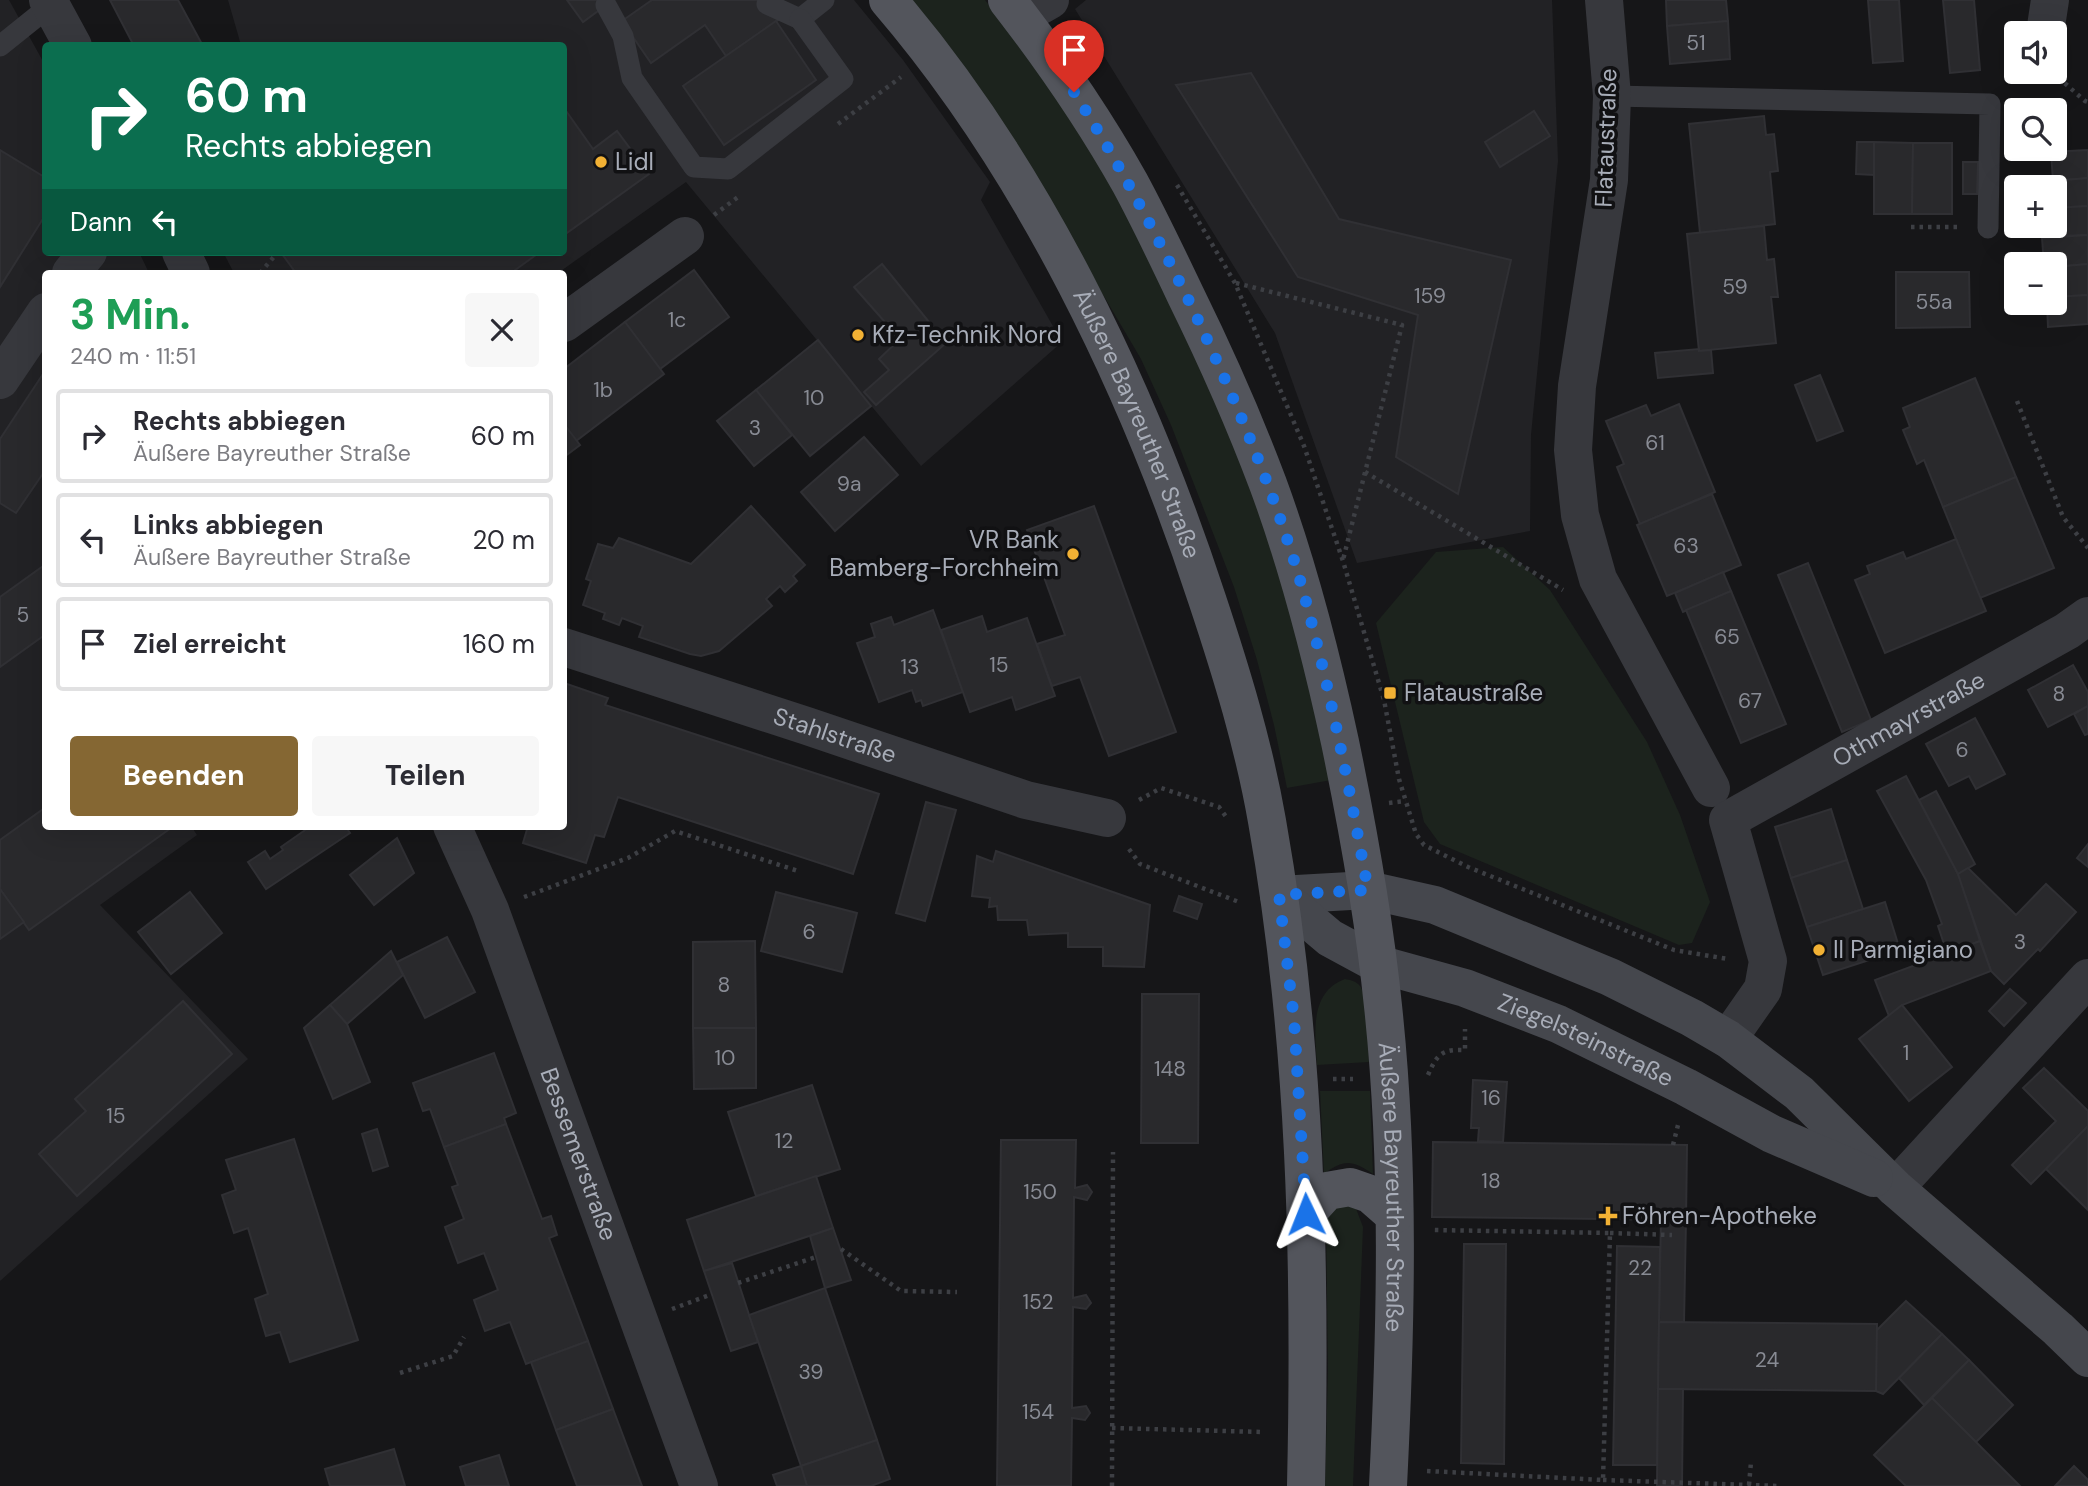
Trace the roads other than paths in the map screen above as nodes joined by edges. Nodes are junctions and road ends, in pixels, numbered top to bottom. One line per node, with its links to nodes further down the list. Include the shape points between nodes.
1 (824, 0): 9 (lane)
2 (888, 0): 27 (main road, Äußere Bayreuther Straße, via 933,54 1011,170 1102,337 1139,418 1192,551 1231,674 1265,811)
3 (1604, 0): 13 (street, Flataustraße)
4 (2050, 0): 10 (street)
5 (49, 2): 11 (street); 12 (lane)
6 (767, 4): 9 (lane)
7 (606, 5): 9 (lane, via 623,36 632,78 694,167 728,169 843,79)
8 (1026, 6): 26 (main road, Äußere Bayreuther Straße, via 1131,185 1207,340 1255,452 1316,639)
9 (800, 19)
10 (2047, 21)
11 (71, 42)
12 (0, 46)
13 (1612, 96): 14 (lane, via 1990,104); 23 (street, Flataustraße, via 1609,180 1577,386 1573,450 1580,514 1598,579)
14 (1988, 228)
15 (685, 236): 19 (street)
16 (85, 256): 17 (street)
17 (73, 270)
18 (42, 318): 20 (street)
19 (567, 321)
20 (0, 380)
21 (2088, 616): 23 (street, Othmayrstraße, via 2067,631)
22 (567, 648): 24 (street, Stahlstraße, via 1026,800)
23 (1719, 804): 30 (street, Flataustraße, via 1768,961 1763,989)
24 (1107, 818)
25 (454, 830): 36 (street, Bessemerstraße, via 490,910)
26 (1368, 890): 27 (main road); 28 (main road, Äußere Bayreuther Straße); 30 (main road, Ziegelsteinstraße, via 1435,905 1495,929 1644,993)
27 (1279, 895): 28 (main road, Ziegelsteinstraße, via 1330,938); 32 (main road, Äußere Bayreuther Straße, via 1294,1019)
28 (1378, 964): 31 (main road, Ziegelsteinstraße, via 1465,988 1558,1024 1772,1134); 33 (main road, Äußere Bayreuther Straße)
29 (2088, 978): 31 (street)
30 (1728, 1039): 31 (main road, Ziegelsteinstraße, via 1799,1093)
31 (1895, 1188): 34 (main road, Ziegelsteinstraße)
32 (1306, 1214): 33 (main road, via 1326,1191 1350,1186 1370,1194); 37 (main road, Äußere Bayreuther Straße)
33 (1409, 1222): 35 (main road, Äußere Bayreuther Straße, via 1394,1338)
34 (2088, 1358)
35 (1405, 1478)
36 (699, 1486)
37 (1306, 1486)

